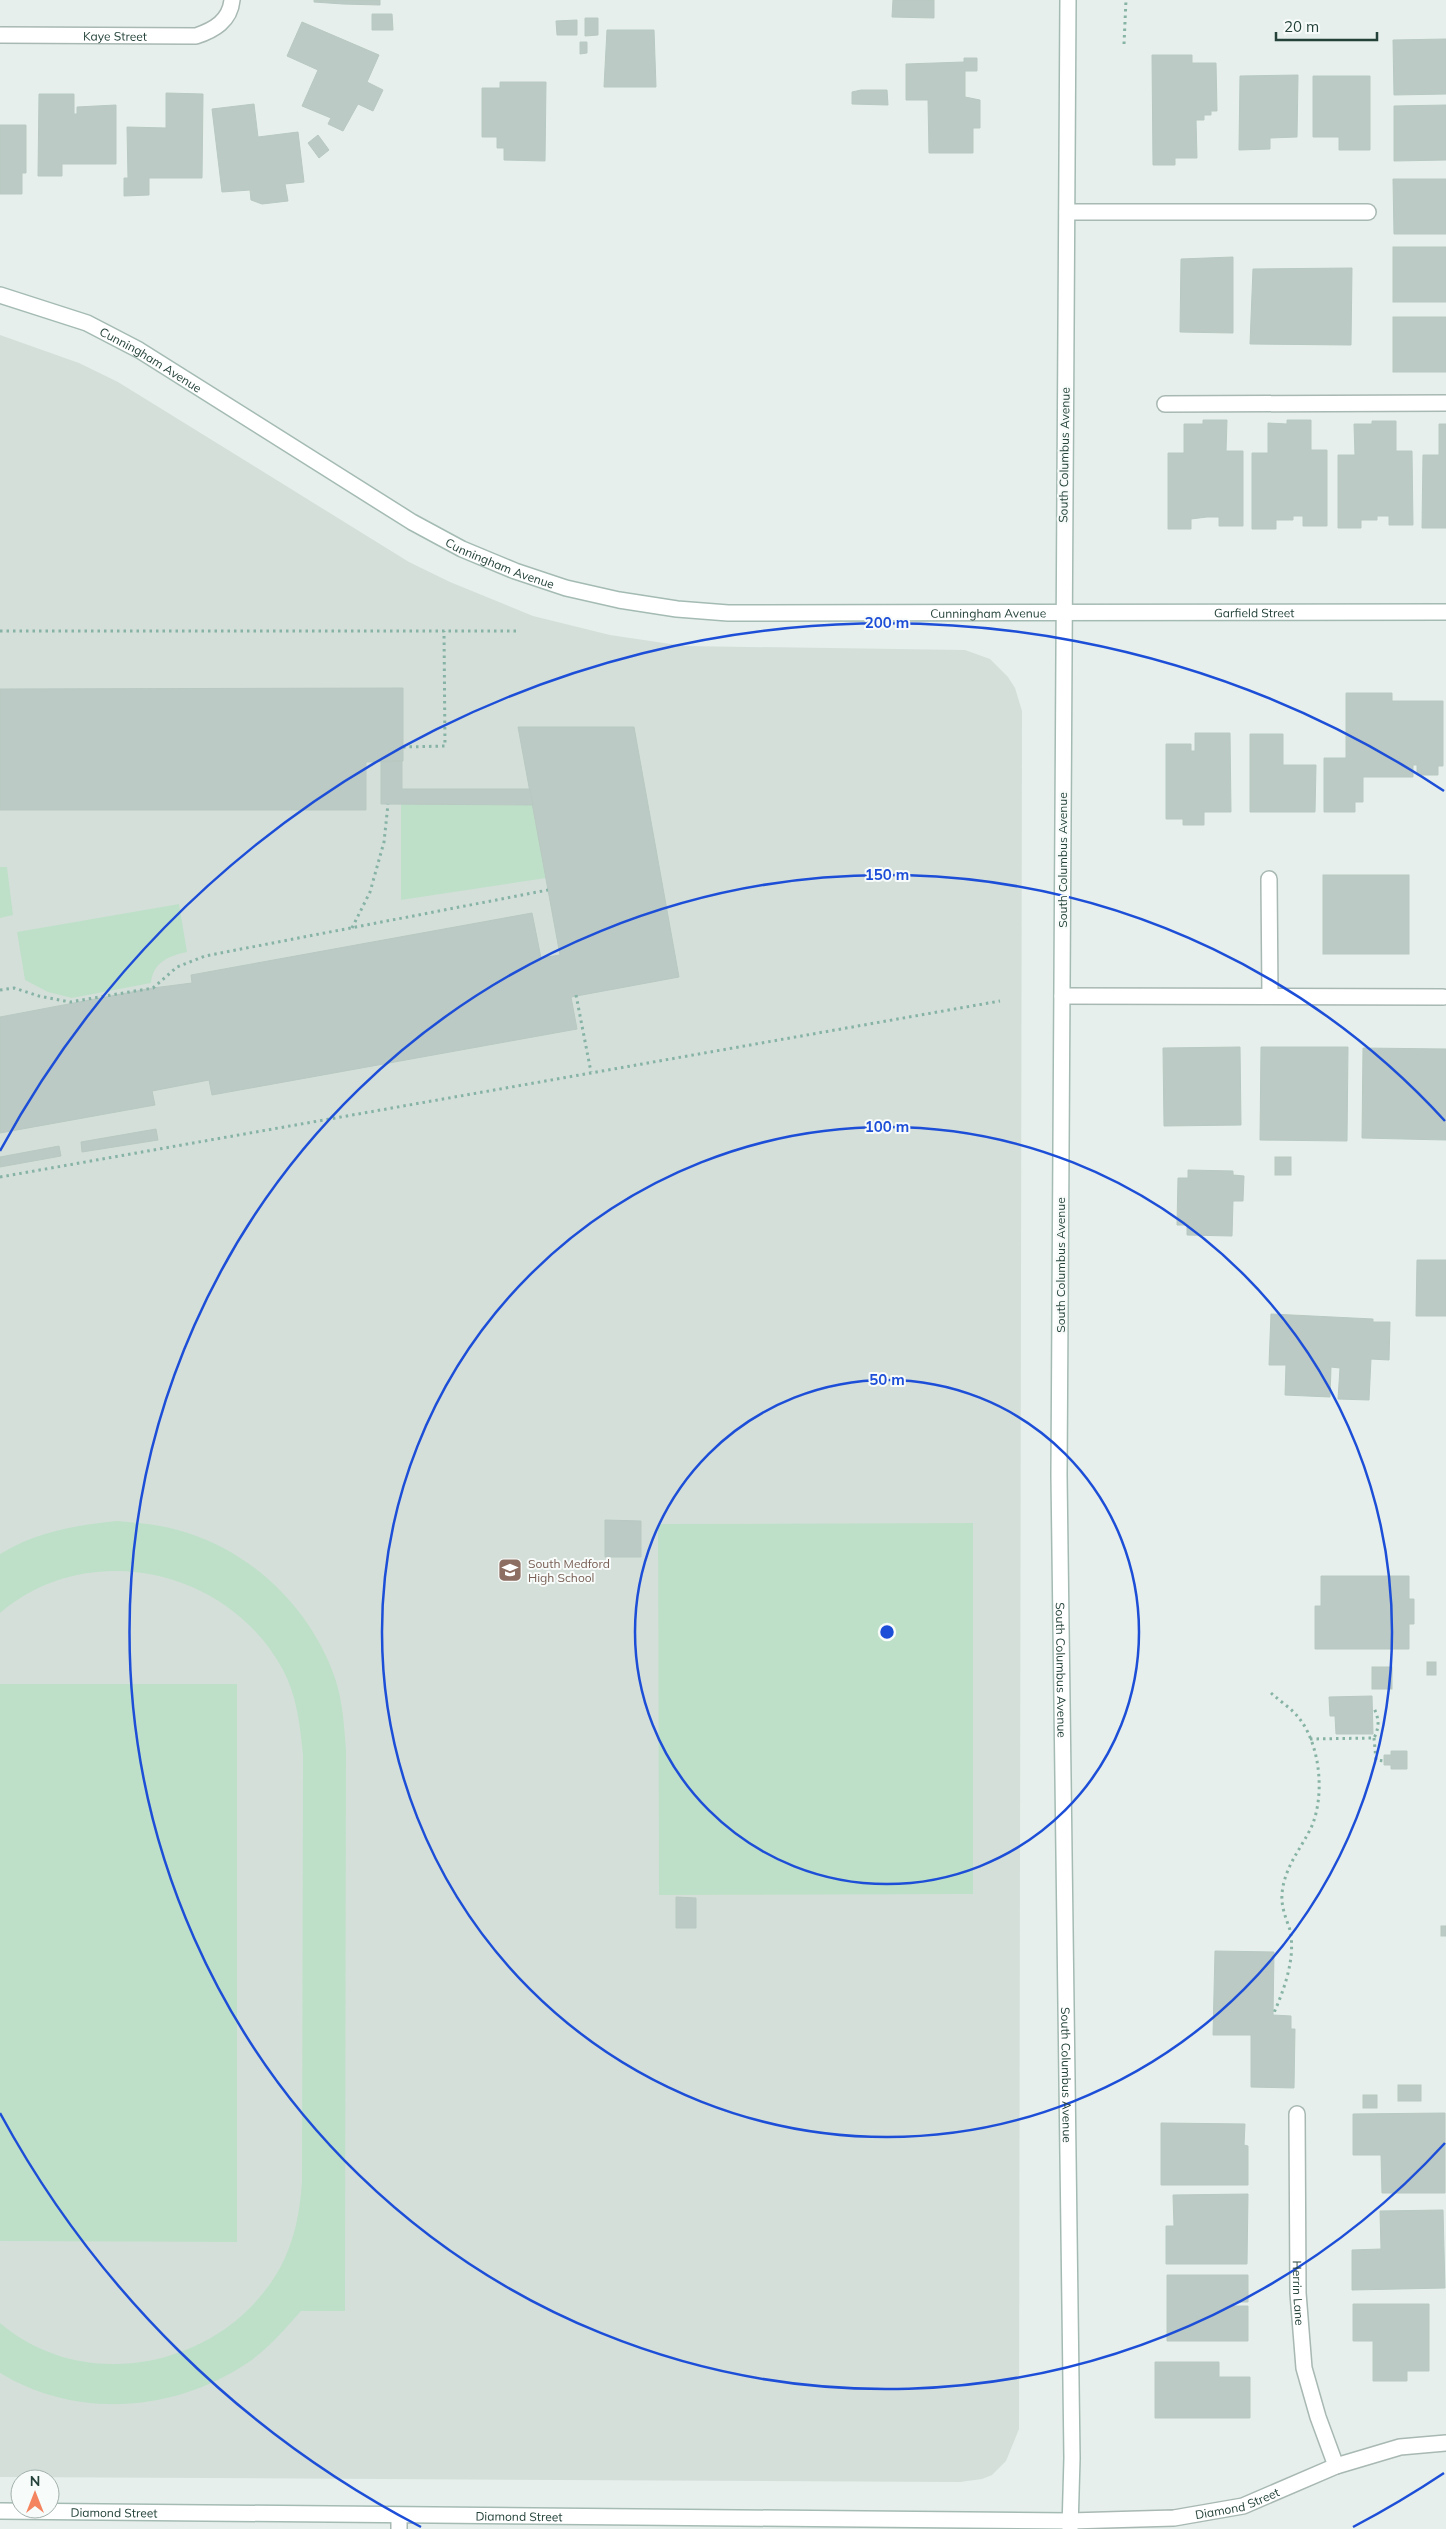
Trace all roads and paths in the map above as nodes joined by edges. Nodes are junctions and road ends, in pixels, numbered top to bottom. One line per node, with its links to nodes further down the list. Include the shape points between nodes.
1 (232, 0): 4 (main road, Kaye Street, via 224,20 215,30 196,36)
2 (1068, 0): 6 (main road, South Columbus Avenue)
3 (1126, 0): 5 (path)
4 (0, 34)
5 (1124, 44)
6 (1067, 212): 7 (main road); 11 (main road, South Columbus Avenue)
7 (1368, 212)
8 (0, 295): 11 (main road, Cunningham Avenue, via 87,323 139,350 412,522 462,549 566,588 619,600 728,613)
9 (1446, 403): 10 (main road)
10 (1165, 404)
11 (1063, 612): 12 (main road, Garfield Street); 23 (main road, South Columbus Avenue)
12 (1446, 612)
13 (444, 631): 14 (path); 15 (path); 16 (path, via 445,746)
14 (518, 631)
15 (0, 632)
16 (403, 747)
17 (388, 804): 20 (path, via 384,842 370,892)
18 (1269, 879): 24 (main road)
19 (548, 890): 20 (path)
20 (352, 928): 21 (path, via 205,956 177,967 153,988 70,1002 14,988)
21 (0, 990)
22 (576, 996): 27 (path)
23 (1062, 996): 24 (main road); 42 (main road, South Columbus Avenue, via 1060,1475 1072,2458)
24 (1270, 996): 25 (main road)
25 (1443, 997)
26 (1000, 1001): 27 (path)
27 (591, 1072): 28 (path)
28 (0, 1177)
29 (1271, 1693): 33 (path, via 1300,1719)
30 (1373, 1706): 32 (path, via 1379,1729)
31 (1336, 1734): 34 (path)
32 (1374, 1738): 34 (path); 35 (path, via 1376,1760)
33 (1310, 1739): 34 (path); 36 (path, via 1318,1764 1317,1812 1286,1873 1283,1902 1291,1951 1282,1996)
34 (1332, 1739)
35 (1384, 1761)
36 (1273, 2015)
37 (1297, 2114): 39 (main road, Herrin Lane, via 1298,2293 1304,2368)
38 (1446, 2444): 39 (main road, Diamond Street, via 1400,2447)
39 (1336, 2466): 42 (main road, Diamond Street, via 1243,2506 1174,2518)
40 (0, 2511): 41 (main road, Diamond Street)
41 (399, 2523): 42 (main road, Diamond Street)
42 (1070, 2525)

